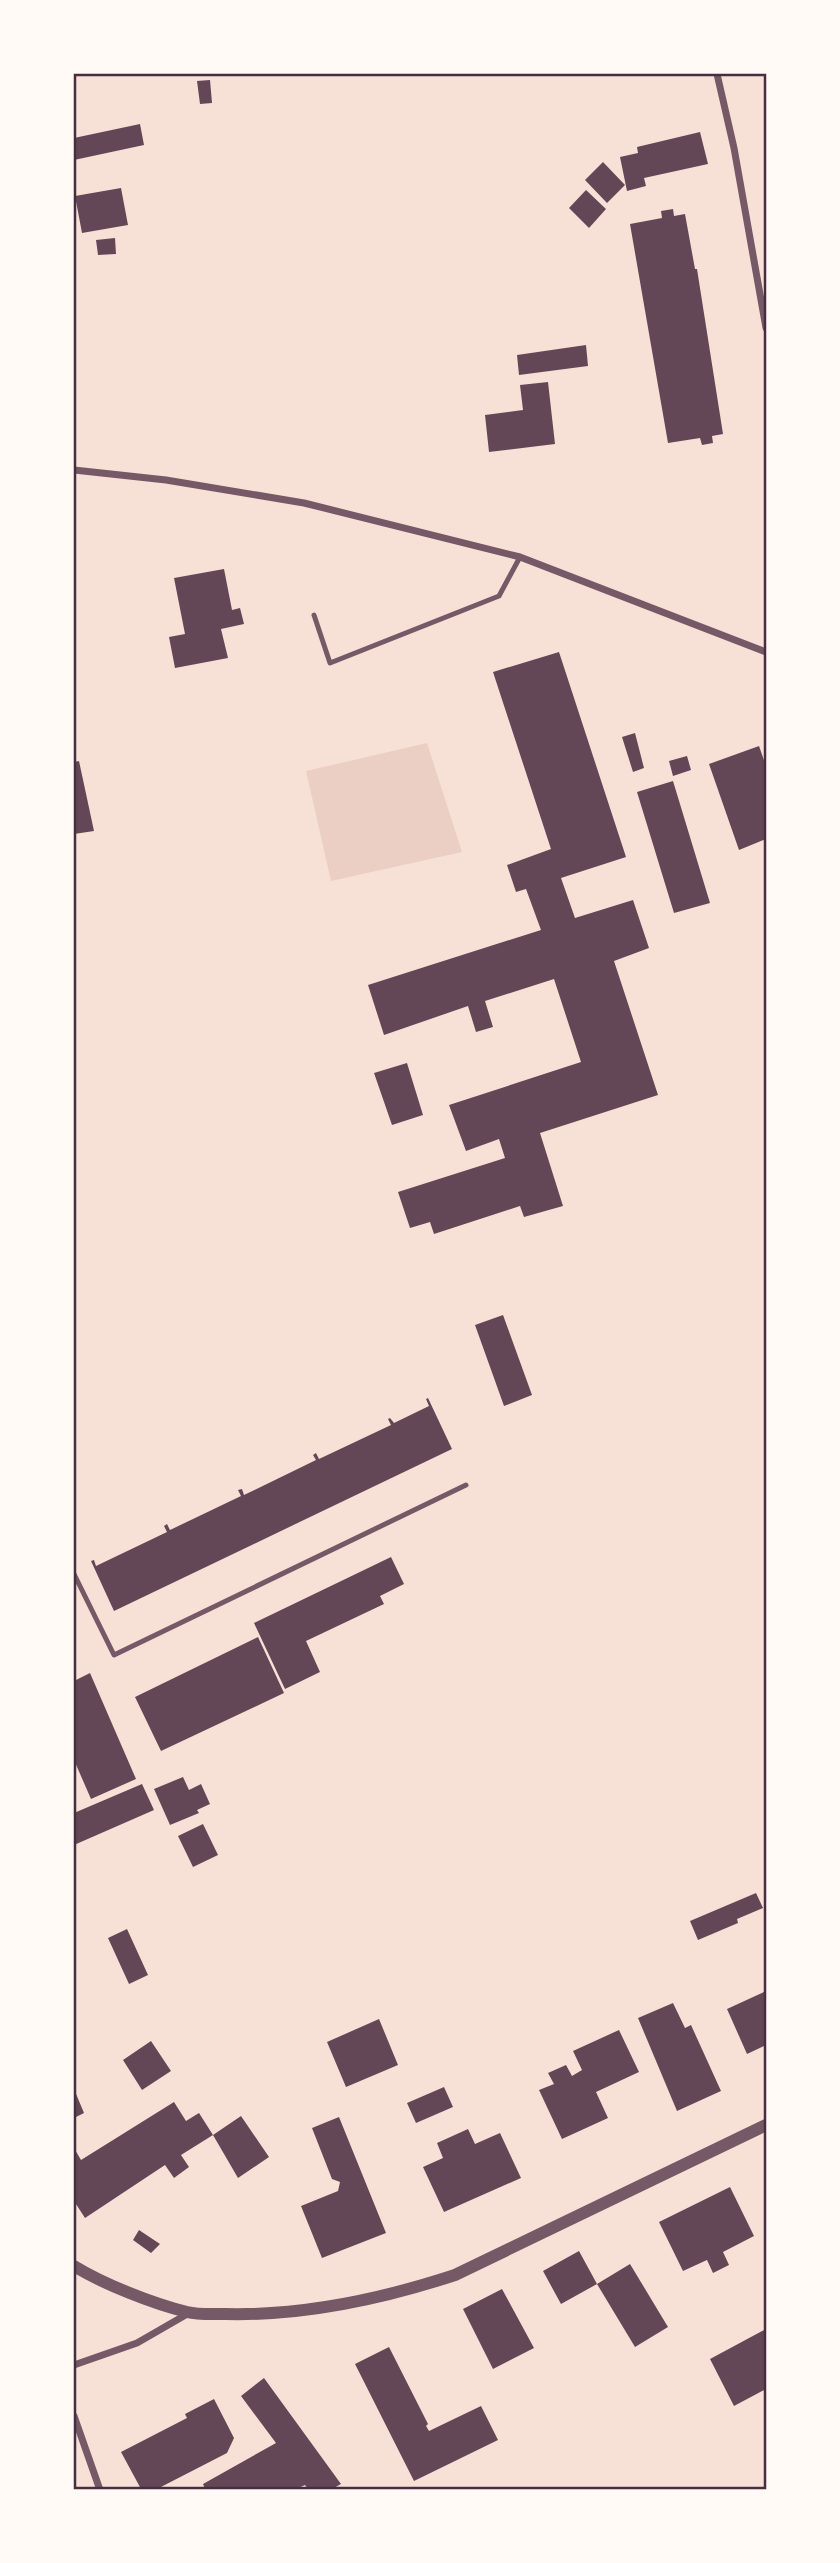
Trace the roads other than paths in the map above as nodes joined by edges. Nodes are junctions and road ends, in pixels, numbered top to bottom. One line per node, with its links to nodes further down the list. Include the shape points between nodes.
1 (717, 74): 2 (street)
2 (766, 328)
3 (74, 470): 4 (street, via 304,503)
4 (520, 557): 5 (lane, via 499,596 330,663); 6 (street)
5 (314, 615)
6 (766, 652)
7 (466, 1485): 8 (lane, via 114,1656)
8 (74, 1574)
9 (766, 2125): 11 (street, via 455,2275 320,2308 260,2315)
10 (74, 2266): 11 (street)
11 (189, 2313): 12 (street, via 137,2343)
12 (74, 2365)
13 (74, 2416): 14 (street)
14 (100, 2490)

